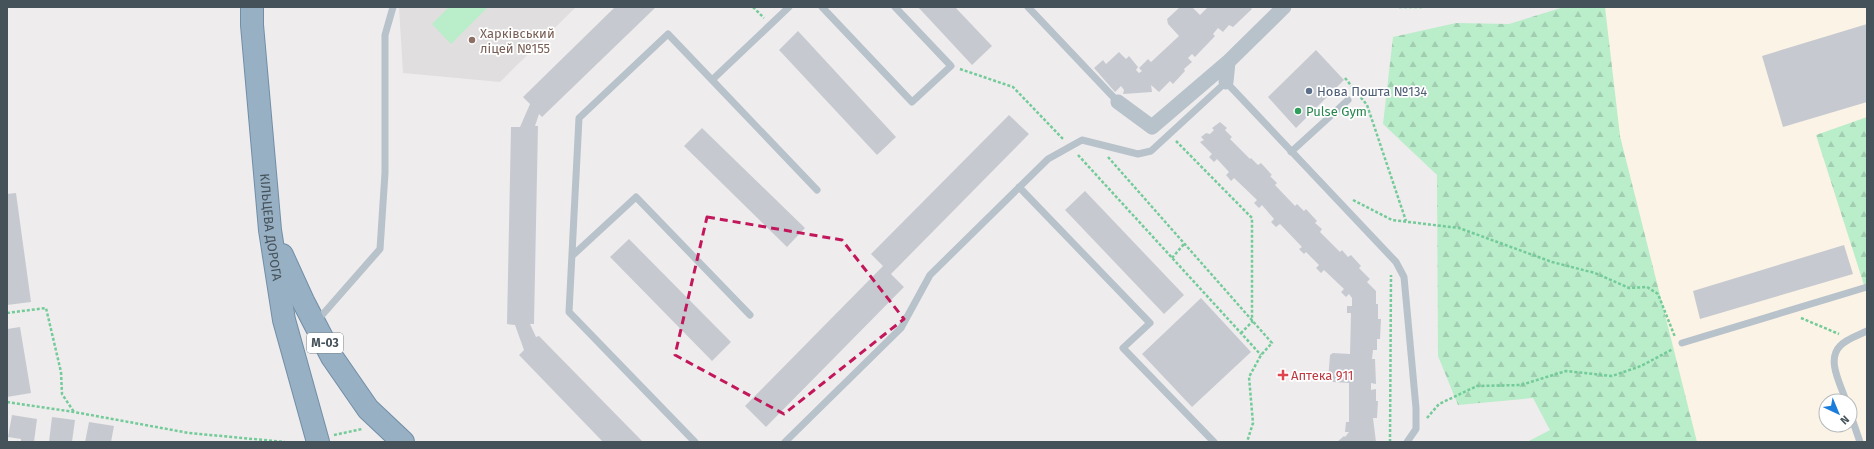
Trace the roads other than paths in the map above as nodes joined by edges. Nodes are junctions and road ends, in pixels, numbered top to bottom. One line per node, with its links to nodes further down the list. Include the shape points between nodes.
1 (252, 7): 16 (highway, КІЛЬЦЕВА ДОРОГА / М-03)
2 (393, 7): 20 (lane, via 385,35 385,173 380,249)
3 (789, 7): 9 (lane)
4 (822, 7): 5 (lane, via 912,102 951,66)
5 (895, 7)
6 (1028, 7): 12 (lane)
7 (1284, 7): 8 (street)
8 (1228, 62): 10 (street); 12 (street, via 1152,127)
9 (712, 80): 15 (lane); 17 (lane, via 668,34 579,118)
10 (1226, 82): 13 (lane); 14 (lane, via 1151,151 1138,154 1082,140 1048,159)
11 (1348, 100): 13 (lane)
12 (1118, 102)
13 (1292, 152): 29 (lane, via 1396,262 1404,277 1416,408 1416,429)
14 (1019, 187): 27 (lane, via 930,275 901,328); 28 (lane, via 1150,323 1123,348)
15 (817, 190)
16 (270, 230): 20 (highway, М-03); 24 (highway, КІЛЬЦЕВА ДОРОГА / М-03, via 284,320)
17 (572, 256): 19 (lane, via 636,197); 26 (lane, via 569,312)
18 (1867, 287): 22 (lane)
19 (750, 315)
20 (315, 324): 25 (highway, М-03, via 332,357 368,409)
21 (1867, 331): 23 (lane, via 1840,345 1835,353 1833,361)
22 (1682, 343)
23 (1843, 393)
24 (326, 438)
25 (403, 442)
26 (695, 442)
27 (785, 442)
28 (1214, 442)
29 (1407, 442)

